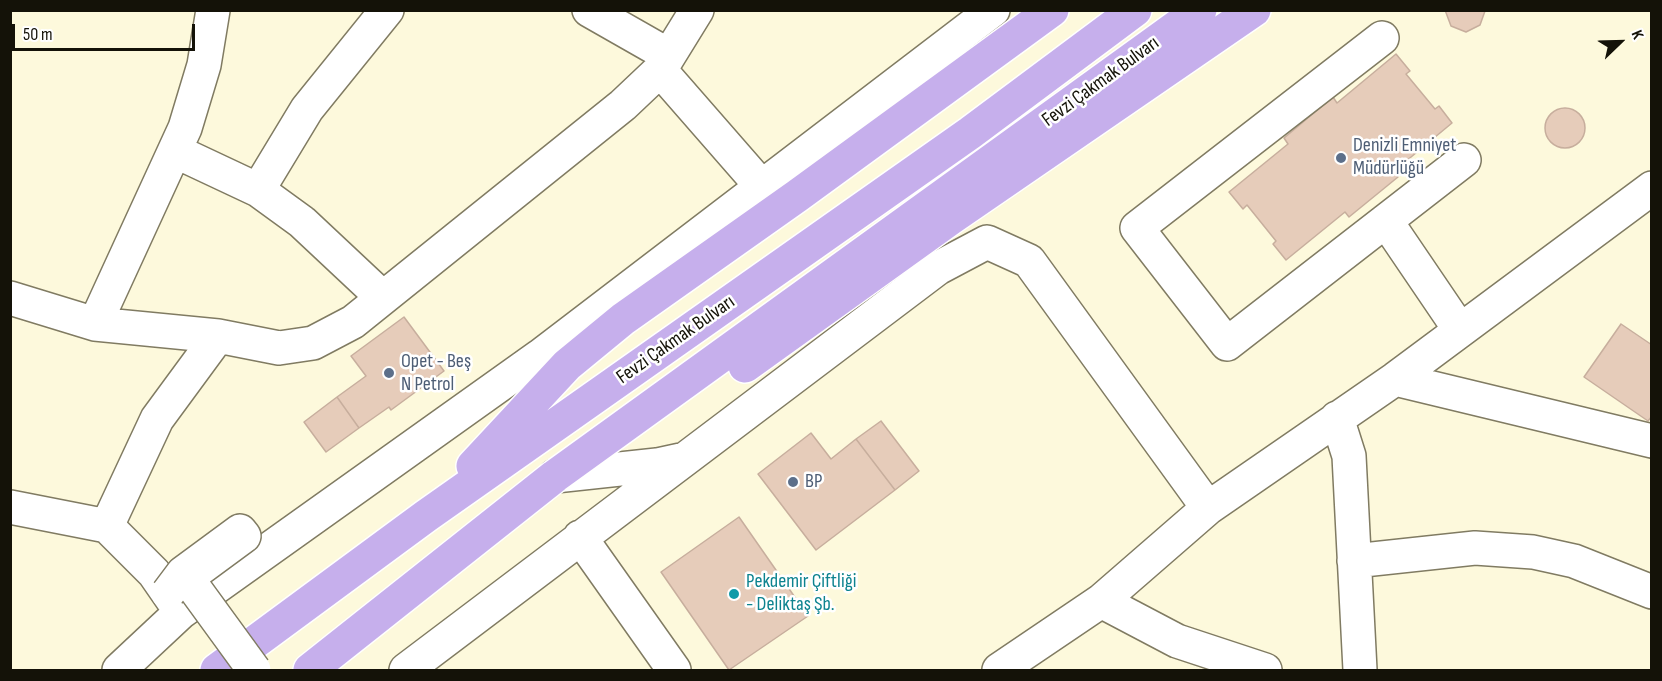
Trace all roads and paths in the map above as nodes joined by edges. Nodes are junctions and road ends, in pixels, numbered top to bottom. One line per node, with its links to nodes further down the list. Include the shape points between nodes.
1 (213, 10): 12 (street, via 204,65)
2 (387, 10): 16 (street, via 307,109)
3 (589, 10): 11 (street)
4 (697, 10): 11 (street)
5 (993, 10): 14 (street)
6 (1052, 10): 32 (main road, via 623,319 567,365)
7 (1135, 10): 32 (main road, Fevzi Çakmak Bulvarı, via 970,133)
8 (1200, 10): 29 (main road, Fevzi Çakmak Bulvarı)
9 (1254, 10): 17 (main road)
10 (1382, 38): 18 (street, via 1137,228 1227,344)
11 (664, 62): 14 (street); 19 (street, via 623,105)
12 (175, 151): 16 (street); 21 (street)
13 (1464, 160): 18 (street)
14 (763, 188): 38 (street, via 540,356)
15 (1652, 188): 22 (street)
16 (258, 190): 19 (street, via 302,222)
17 (951, 218): 24 (street, via 937,245); 29 (main road, via 627,447)
18 (1386, 221): 22 (street)
19 (382, 297): 23 (street, via 353,322 313,343 279,348)
20 (10, 298): 21 (street)
21 (95, 324): 23 (street)
22 (1460, 330): 25 (street)
23 (219, 336): 33 (street, via 157,419)
24 (848, 338): 28 (street); 31 (street, via 938,268 987,242 1029,261)
25 (1395, 379): 26 (street); 27 (street)
26 (1337, 418): 31 (street); 35 (street, via 1348,456)
27 (1652, 441)
28 (687, 458): 29 (street); 34 (street)
29 (555, 476): 42 (main road, Fevzi Çakmak Bulvarı)
30 (10, 507): 33 (street)
31 (1208, 508): 37 (street)
32 (426, 516): 40 (main road, Fevzi Çakmak Bulvarı)
33 (106, 526): 38 (street, via 154,573)
34 (580, 537): 43 (street); 44 (street)
35 (1354, 561): 36 (street, via 1475,548 1533,552 1574,561); 47 (street)
36 (1652, 592)
37 (1101, 601): 45 (street); 46 (street, via 1177,640)
38 (174, 602): 39 (street); 41 (street, bridge, via 183,573 240,531 244,536 187,578)
39 (119, 670)
40 (217, 670)
41 (254, 670)
42 (310, 670)
43 (406, 670)
44 (674, 670)
45 (999, 670)
46 (1264, 670)
47 (1360, 670)

